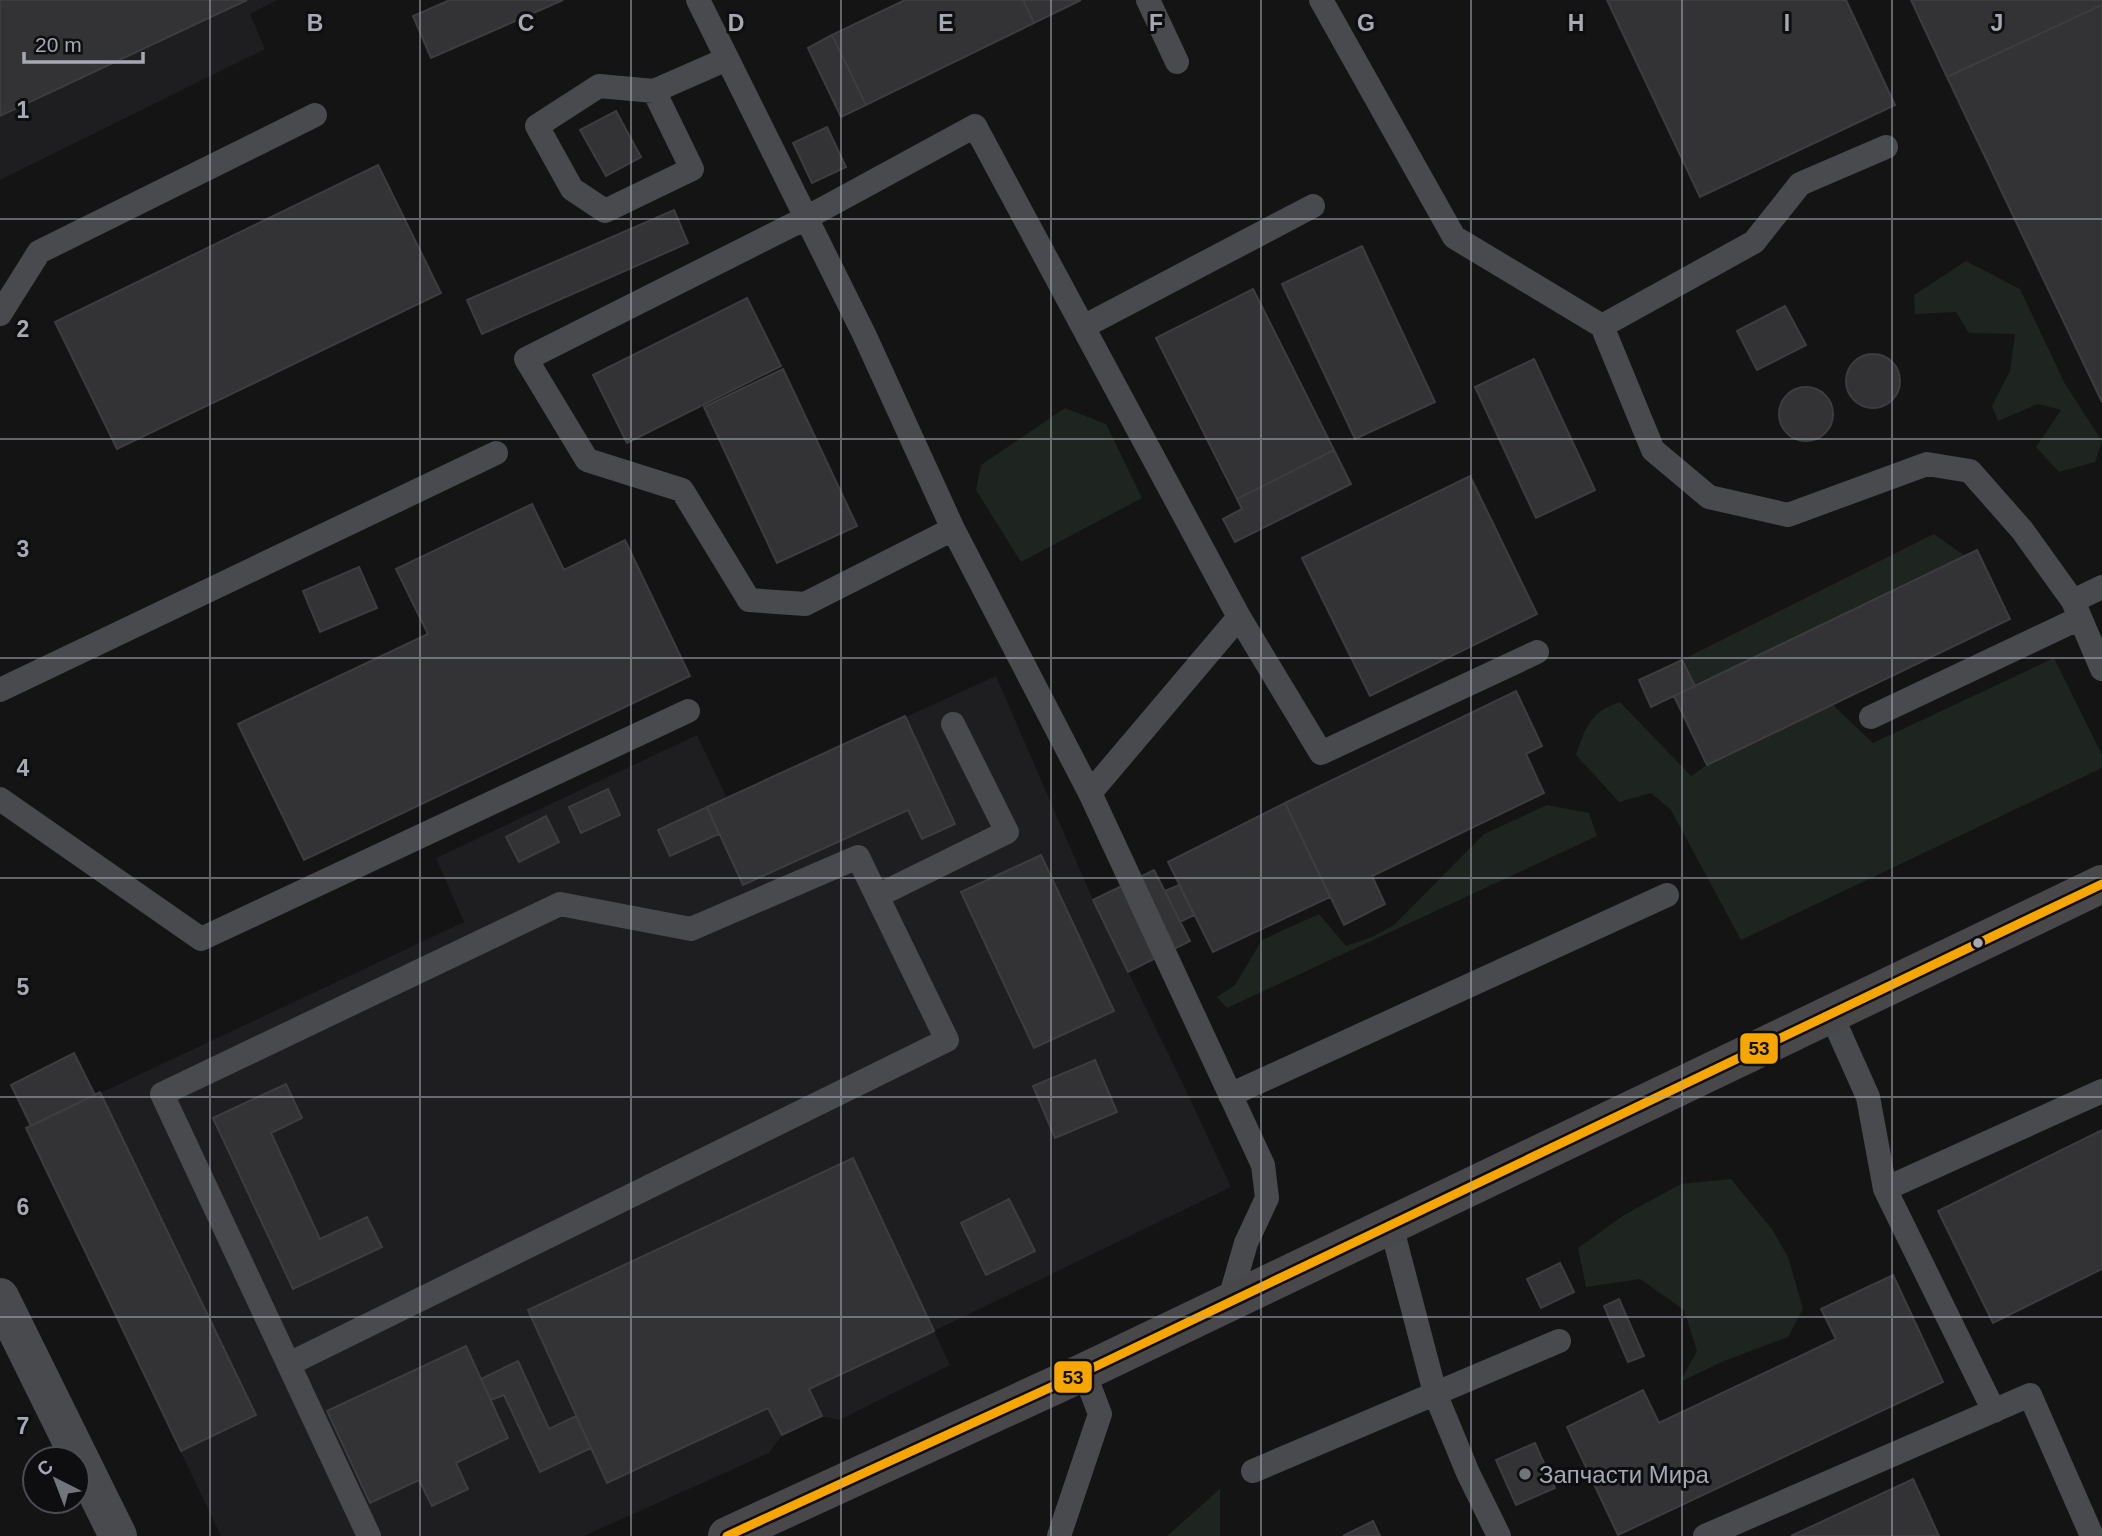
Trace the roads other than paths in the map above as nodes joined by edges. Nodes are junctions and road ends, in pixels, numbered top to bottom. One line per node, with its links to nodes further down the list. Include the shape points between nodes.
1 (698, 0): 4 (lane)
2 (1148, 0): 5 (lane)
3 (1321, 0): 12 (lane, via 1454,237)
4 (727, 59): 6 (lane); 10 (lane)
5 (1177, 62)
6 (654, 91): 6 (lane, via 692,169 606,211 572,189 537,126 599,86)
7 (314, 116): 11 (lane, via 39,252)
8 (1886, 146): 12 (lane, via 1800,184 1754,242)
9 (1313, 206): 13 (lane)
10 (806, 218): 13 (lane, via 975,126); 15 (lane); 15 (lane, via 526,359 587,460 682,490 749,600 805,604)
11 (0, 314)
12 (1602, 326): 17 (lane, via 1653,450 1710,498 1788,515 1927,464 1970,471 2022,530)
13 (1083, 327): 18 (lane)
14 (496, 453): 21 (lane)
15 (953, 529): 25 (lane)
16 (2102, 587): 17 (lane)
17 (2077, 609): 20 (lane); 23 (lane)
18 (1239, 617): 19 (lane, via 1321,753); 25 (lane)
19 (1538, 652)
20 (2102, 669)
21 (0, 690)
22 (688, 710): 26 (lane, via 201,939)
23 (1871, 718)
24 (953, 724): 29 (lane, via 1007,832)
25 (1090, 793): 32 (lane)
26 (0, 799)
27 (2102, 884): 30 (main road)
28 (1667, 895): 32 (lane)
29 (877, 896): 38 (lane, via 947,1040); 38 (lane, via 858,857 691,929 560,904 162,1094)
30 (1831, 1014): 33 (lane, via 1868,1097); 34 (main road)
31 (2102, 1091): 33 (lane)
32 (1230, 1095): 36 (lane, via 1263,1165 1267,1198 1246,1243)
33 (1885, 1189): 41 (lane)
34 (1391, 1225): 36 (main road); 40 (lane)
35 (0, 1297): 43 (street)
36 (1229, 1303): 39 (main road)
37 (1559, 1341): 40 (lane)
38 (289, 1364): 44 (lane)
39 (1084, 1372): 45 (main road); 46 (lane, via 1100,1414)
40 (1435, 1393): 42 (lane); 47 (lane)
41 (1994, 1411): 48 (lane); 49 (lane, via 2030,1395)
42 (1253, 1471)
43 (118, 1536)
44 (369, 1536)
45 (727, 1536)
46 (1059, 1536)
47 (1499, 1536)
48 (1705, 1536)
49 (2092, 1536)

